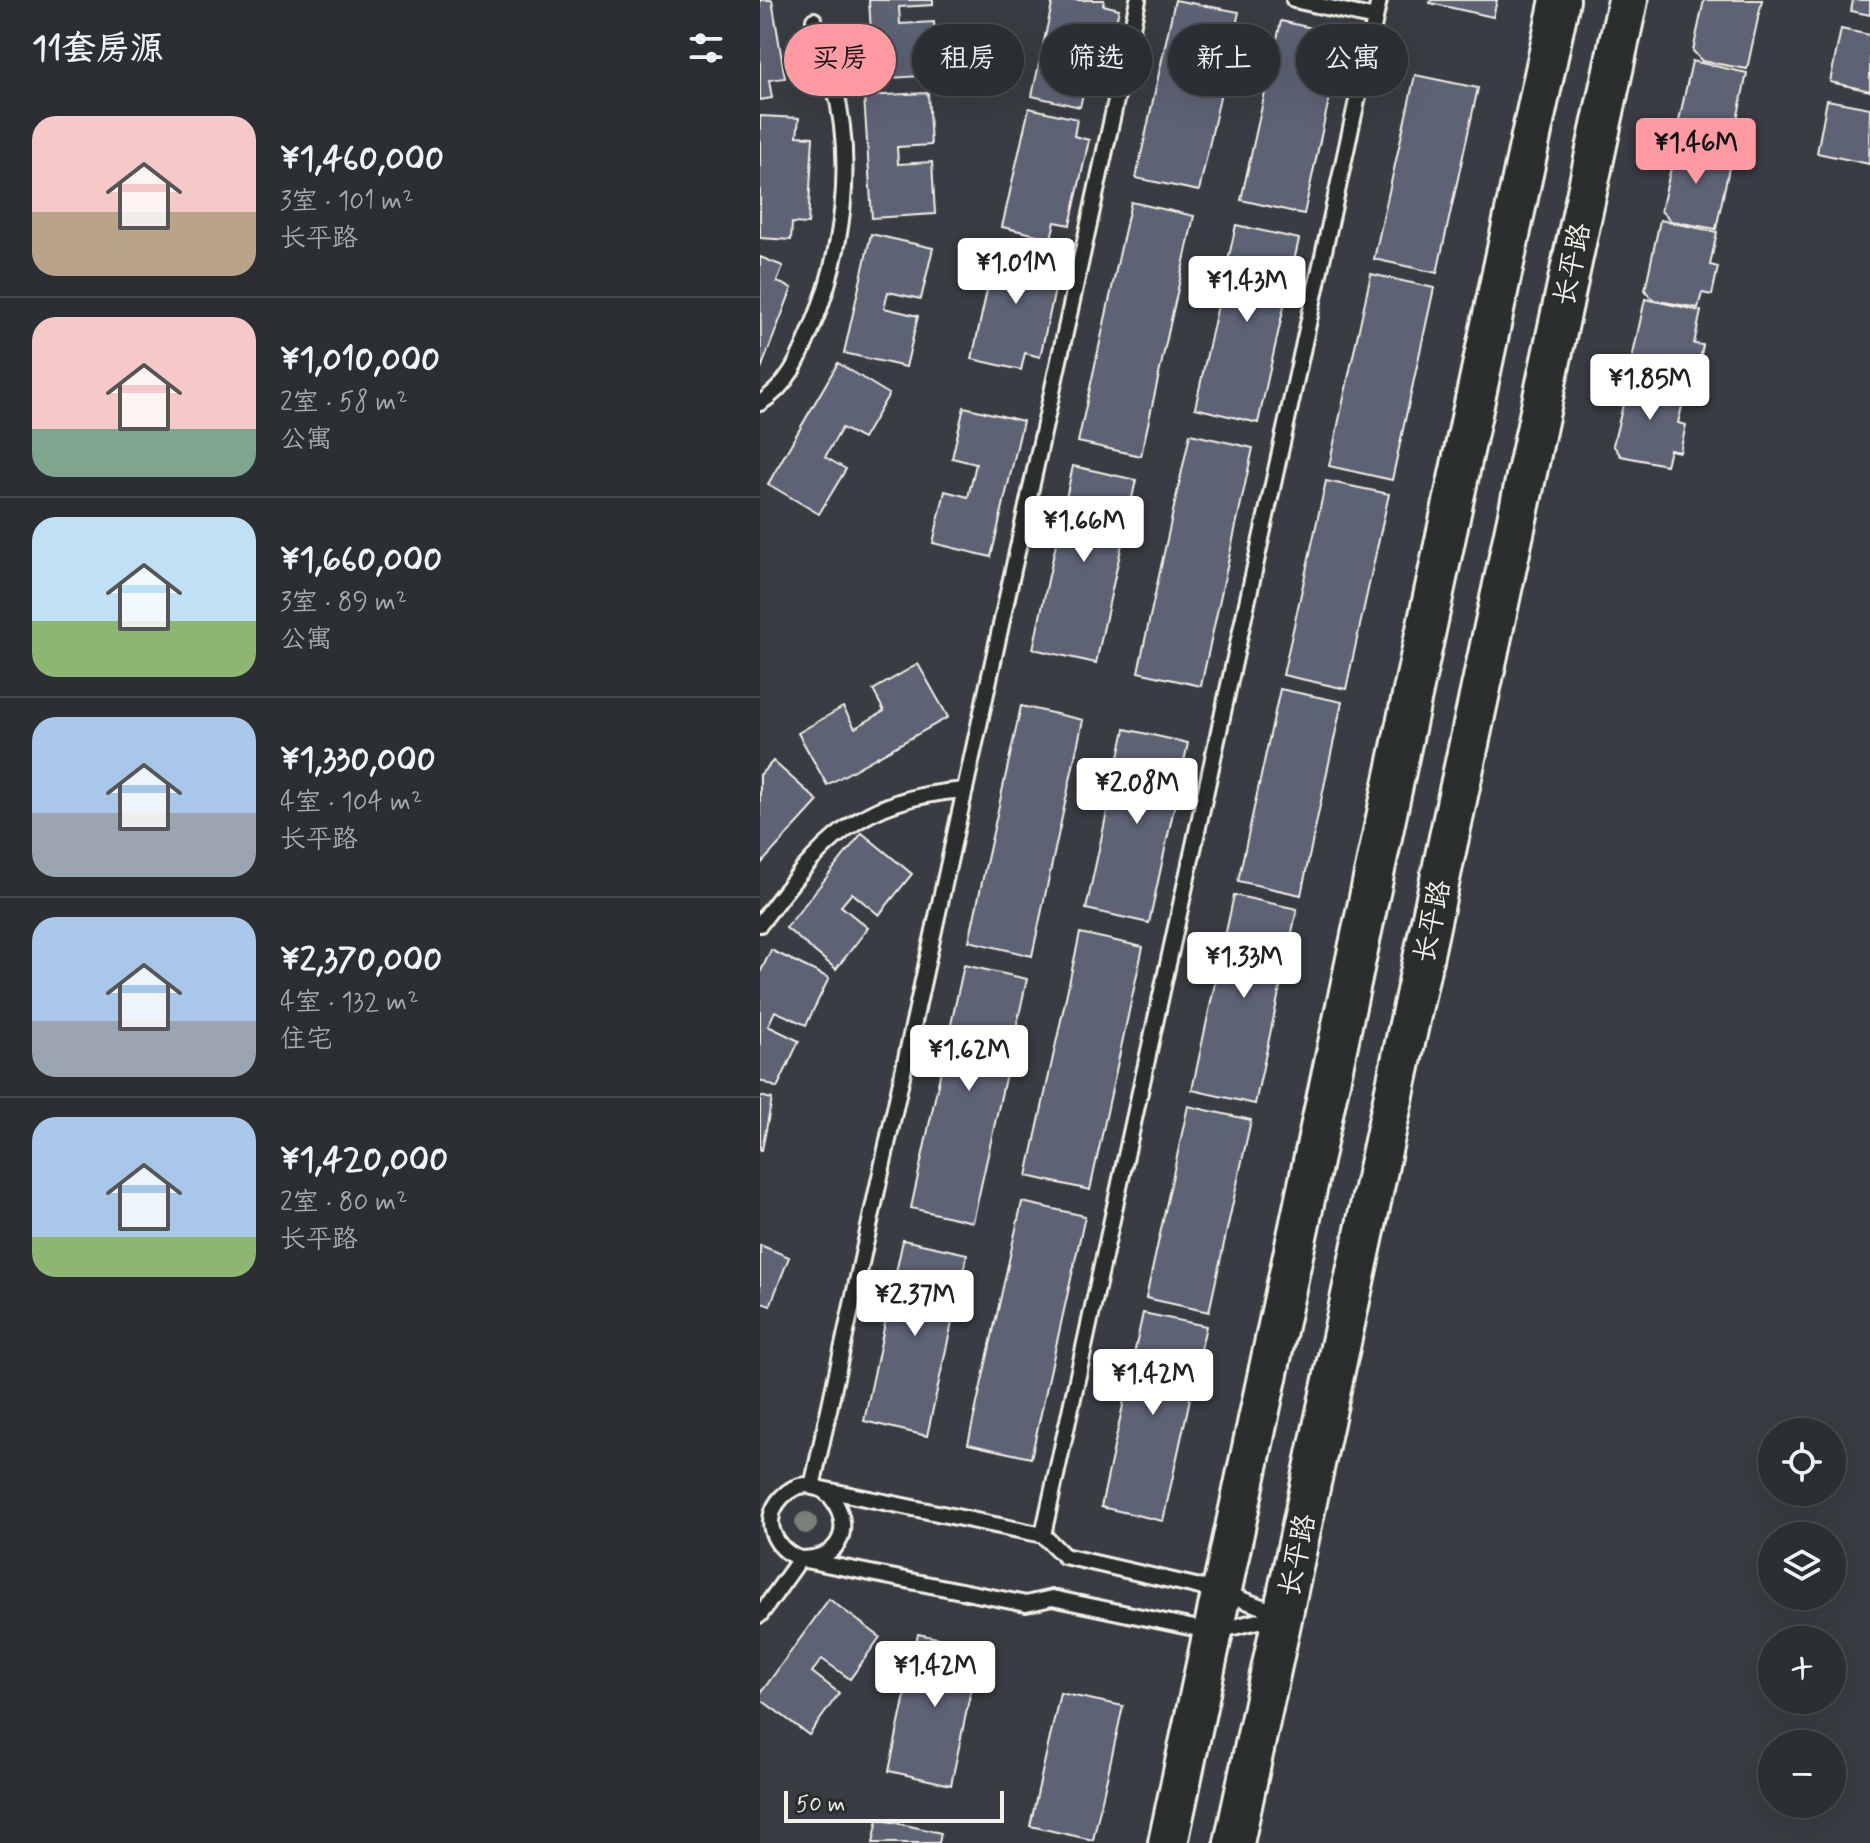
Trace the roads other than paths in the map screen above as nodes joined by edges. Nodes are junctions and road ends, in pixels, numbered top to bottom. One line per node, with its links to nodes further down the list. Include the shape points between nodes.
1 (1138, 0): 9 (lane)
2 (1294, 0): 6 (lane)
3 (1379, 0): 6 (lane)
4 (1560, 0): 14 (street)
5 (1628, 0): 16 (street, 长平路)
6 (1375, 18): 12 (lane)
7 (814, 20): 8 (lane, via 835,87 842,142 841,225 827,293 800,358 785,383)
8 (760, 403)
9 (965, 790): 10 (lane, via 899,800 840,831 815,853); 11 (lane)
10 (760, 924)
11 (812, 1487): 12 (lane); 13 (lane, via 786,1492 770,1516 776,1544); 13 (lane, via 837,1502 843,1530 827,1553)
12 (1043, 1535): 14 (lane, via 1064,1556)
13 (800, 1559): 15 (lane); 17 (lane, via 1026,1604 1052,1598)
14 (1222, 1592): 16 (lane); 17 (street)
15 (760, 1615)
16 (1283, 1615): 17 (lane); 19 (street, 长平路)
17 (1213, 1632): 18 (street)
18 (1168, 1843)
19 (1234, 1843)

